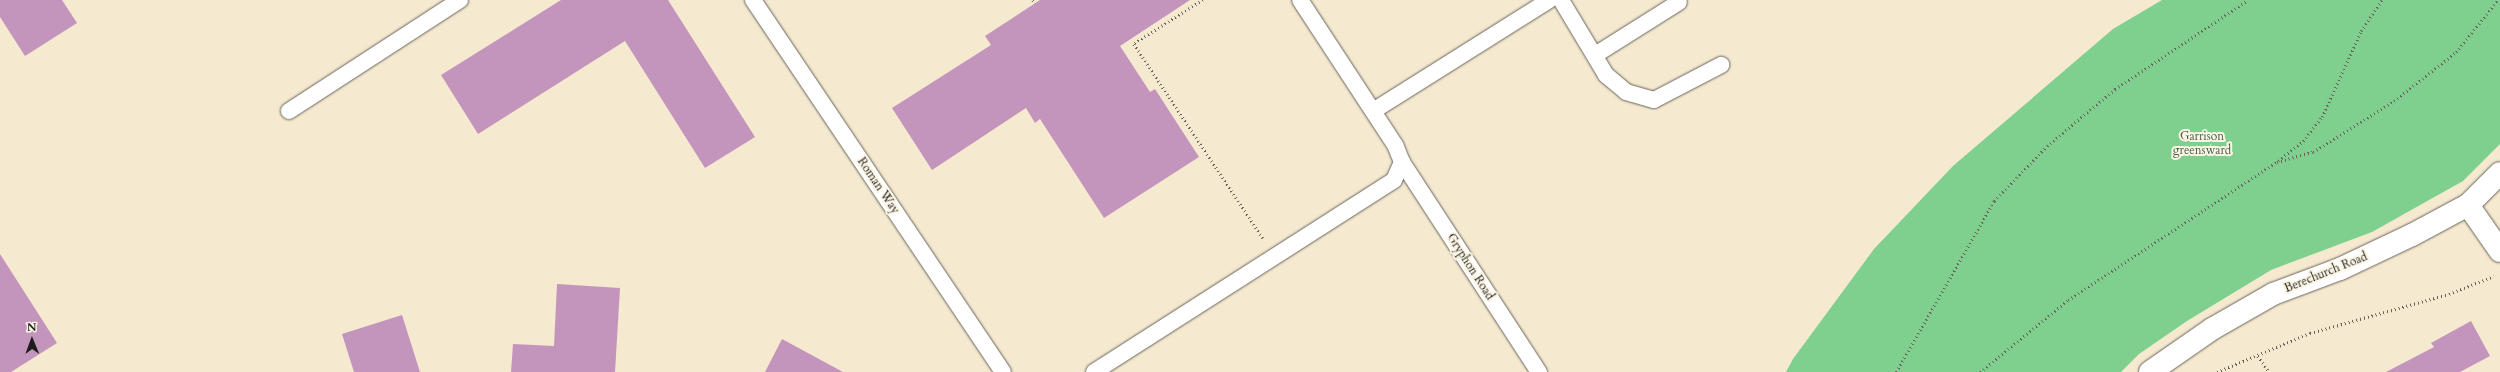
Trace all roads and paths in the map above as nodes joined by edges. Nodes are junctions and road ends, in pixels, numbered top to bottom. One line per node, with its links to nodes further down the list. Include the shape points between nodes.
1 (460, 0): 15 (lane)
2 (753, 0): 25 (lane, Roman Way)
3 (1033, 0): 12 (path)
4 (1203, 0): 22 (path, via 1134,44)
5 (1300, 0): 16 (lane)
6 (1549, 0): 16 (lane)
7 (1561, 0): 13 (lane)
8 (2248, 0): 28 (path, via 2115,88 2047,146 1994,201)
9 (2382, 0): 18 (path, via 2361,31 2322,117 2303,141)
10 (2498, 0): 18 (path, via 2456,52 2394,101 2313,152)
11 (1680, 2): 13 (lane)
12 (1035, 3)
13 (1594, 55): 14 (lane, via 1606,75 1626,92 1654,100)
14 (1721, 65)
15 (289, 111)
16 (1373, 112): 17 (lane, Gryphon Road, via 1395,145)
17 (1402, 162): 22 (lane, via 1394,180); 27 (lane, Gryphon Road)
18 (2275, 163): 29 (path, via 2068,300)
19 (2500, 173): 20 (street, Berechurch Road)
20 (2468, 205): 21 (street); 30 (street, Berechurch Road, via 2340,269 2274,294 2212,329)
21 (2500, 251)
22 (1276, 257): 26 (lane)
23 (2500, 273): 24 (path, via 2449,294 2310,333)
24 (2258, 356): 31 (path); 32 (path)
25 (1003, 372)
26 (1094, 372)
27 (1539, 372)
28 (1896, 372)
29 (1980, 372)
30 (2150, 372)
31 (2217, 372)
32 (2269, 372)

